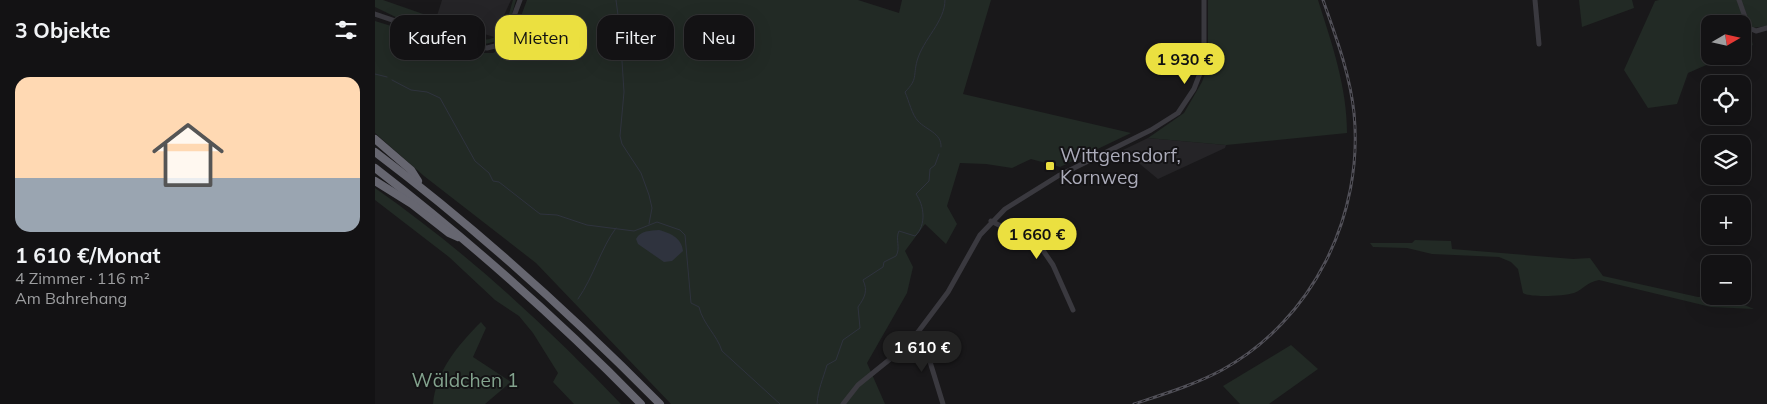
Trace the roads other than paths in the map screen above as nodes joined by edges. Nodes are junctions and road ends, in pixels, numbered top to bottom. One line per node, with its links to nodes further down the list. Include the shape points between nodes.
1 (520, 0): 5 (street, via 506,37 487,48 469,46)
2 (1204, 0): 13 (street, via 1204,63 1194,90 1178,113 1151,130 1092,157 1005,209)
3 (1535, 0): 7 (street)
4 (1739, 0): 6 (street, via 1749,28 1756,31)
5 (375, 14)
6 (1767, 28)
7 (1539, 44)
8 (375, 139): 12 (highway, via 411,170)
9 (375, 152): 12 (highway)
10 (375, 168): 14 (highway)
11 (375, 180): 14 (highway, via 449,233)
12 (424, 189): 18 (highway, via 534,283)
13 (991, 221): 15 (street, via 1040,246 1053,265); 16 (street, via 948,292)
14 (464, 239): 17 (highway, via 566,330)
15 (1073, 310)
16 (919, 332): 19 (street, via 858,385); 20 (street)
17 (641, 404)
18 (659, 404)
19 (843, 404)
20 (943, 404)

